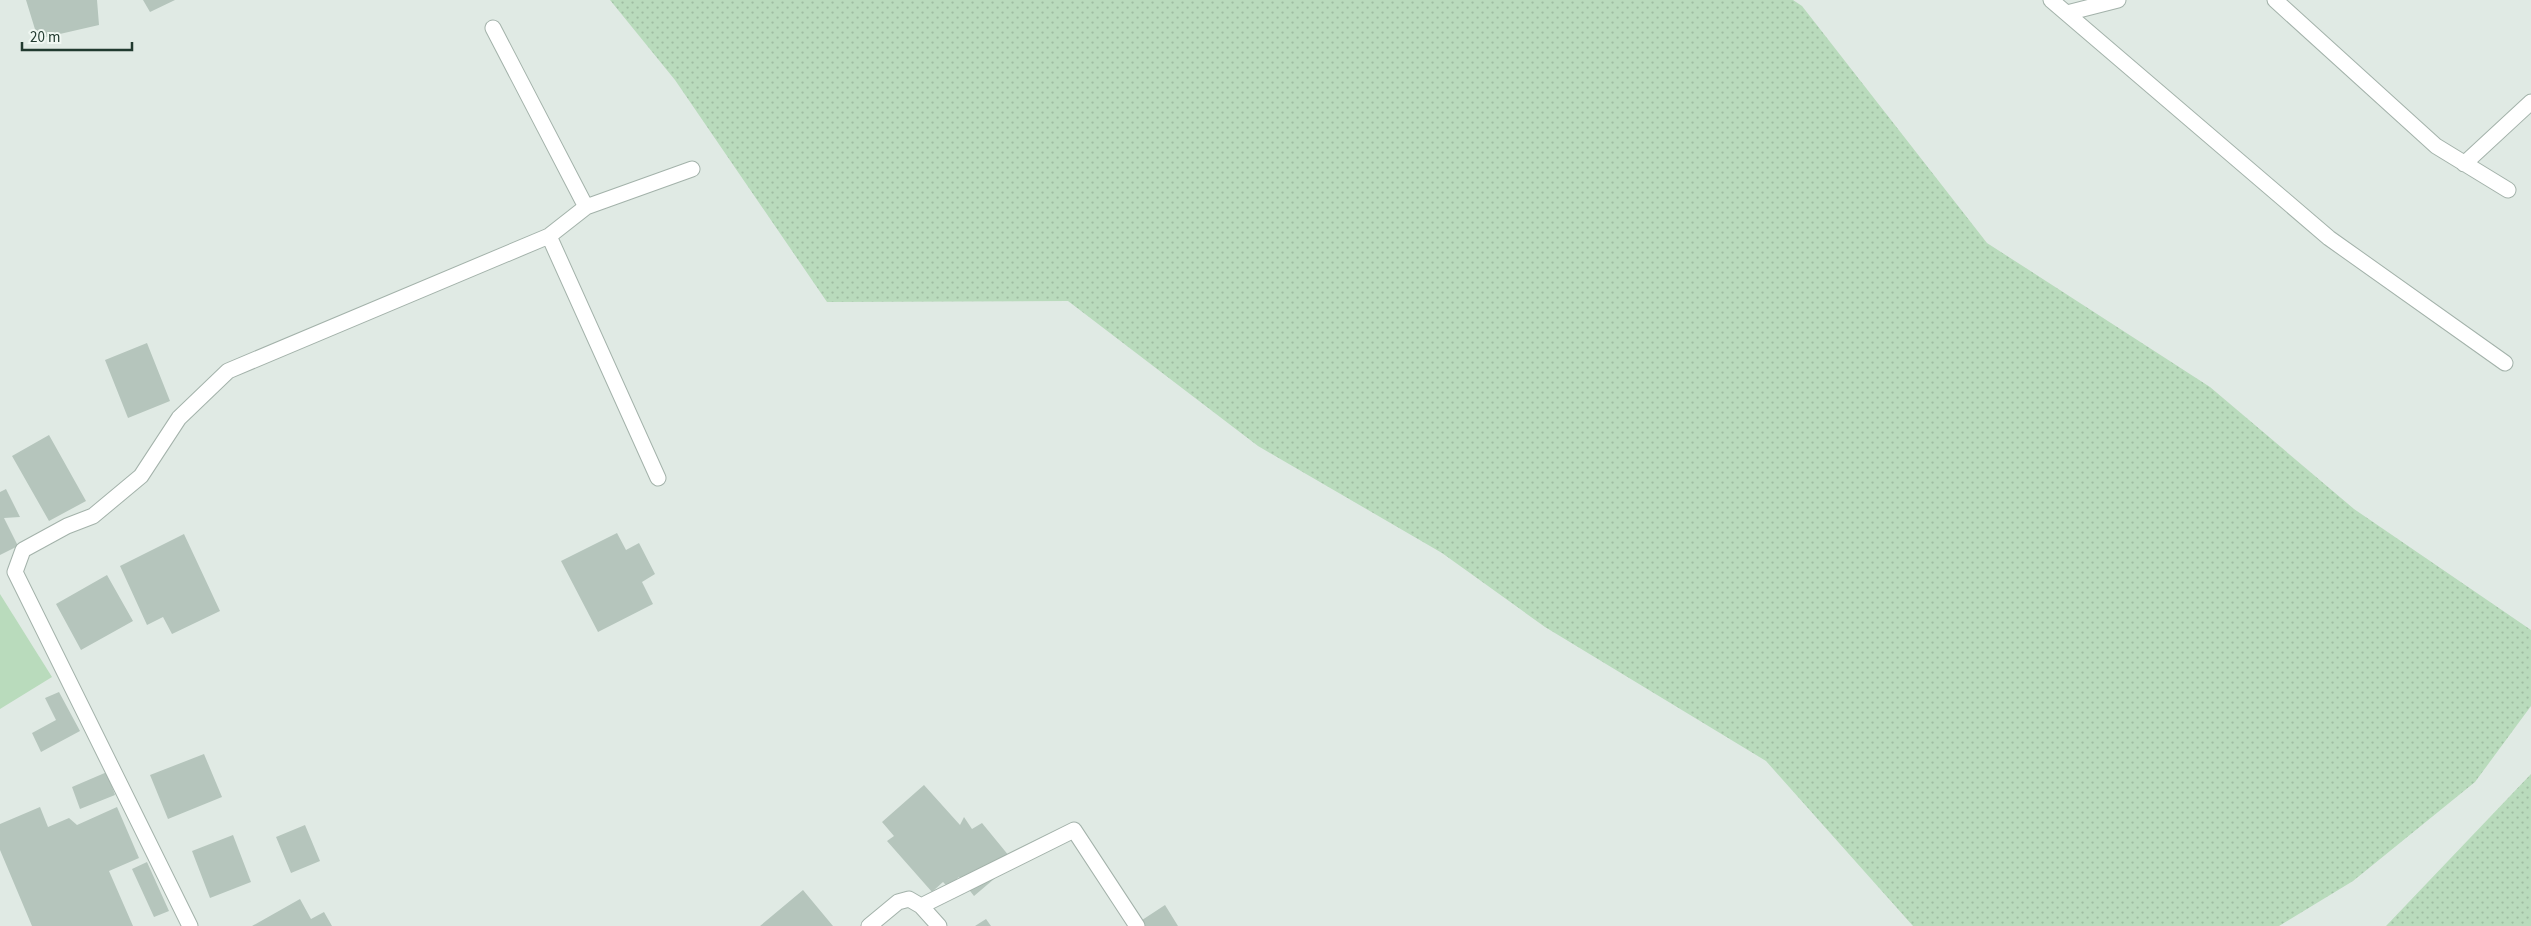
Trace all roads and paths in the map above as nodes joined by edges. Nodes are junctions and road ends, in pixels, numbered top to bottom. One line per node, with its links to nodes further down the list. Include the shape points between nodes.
1 (2052, 0): 4 (street)
2 (2118, 0): 4 (street)
3 (2275, 0): 7 (street, via 2436,146)
4 (2067, 13): 12 (street, via 2329,238)
5 (493, 28): 10 (street)
6 (2531, 102): 7 (street)
7 (2464, 164): 9 (street)
8 (692, 169): 10 (street)
9 (2508, 190)
10 (586, 207): 11 (street)
11 (550, 236): 13 (street); 15 (street, via 228,371 180,418 141,476 93,516 22,550 15,572)
12 (2505, 363)
13 (658, 478)
14 (921, 906): 16 (street, via 909,899 898,902); 17 (street); 18 (street, via 1074,830)
15 (190, 926)
16 (868, 926)
17 (939, 926)
18 (1137, 926)

